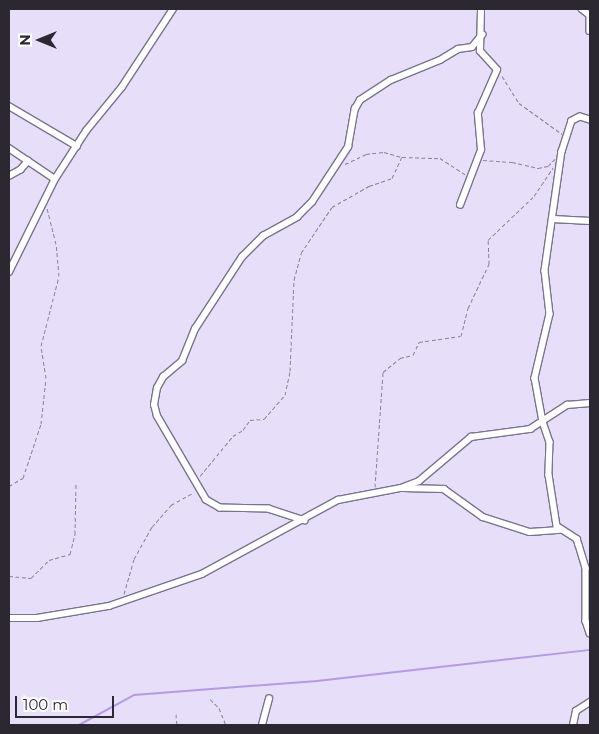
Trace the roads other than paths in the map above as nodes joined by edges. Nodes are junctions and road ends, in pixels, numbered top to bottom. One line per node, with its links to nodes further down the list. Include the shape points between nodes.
1 (173, 9): 9 (street, via 122,87)
2 (481, 9): 6 (street)
3 (582, 9): 4 (street)
4 (590, 15): 5 (street)
5 (590, 31)
6 (482, 35): 14 (street, via 480,53 497,70 478,114 482,138 478,160); 21 (street, via 472,47 458,49 391,80 360,100 355,109 348,147 312,202 297,217 263,236 242,257 194,329 182,361 159,381 154,401 157,416 206,500 215,507 269,509)
7 (9, 106): 9 (street)
8 (590, 120): 15 (street, via 574,118 565,136)
9 (76, 146): 13 (street)
10 (9, 148): 11 (street)
11 (28, 161): 12 (street); 13 (street)
12 (9, 176)
13 (55, 179): 17 (street)
14 (460, 205)
15 (553, 219): 16 (street); 19 (street, via 544,276 551,302 550,314 536,369)
16 (590, 221)
17 (9, 272)
18 (590, 403): 19 (street, via 567,405)
19 (543, 422): 20 (street, via 518,432 471,437 419,481); 22 (street, via 550,436 549,475)
20 (401, 488): 21 (street, via 338,500); 22 (street, via 444,489 483,517 530,532)
21 (304, 521): 23 (street, via 202,574 122,602 37,618)
22 (560, 530): 24 (street, via 577,539 581,550 586,568 586,621)
23 (9, 618)
24 (590, 633)
25 (270, 699): 27 (street)
26 (590, 702): 28 (street, via 576,711)
27 (262, 725)
28 (573, 725)

